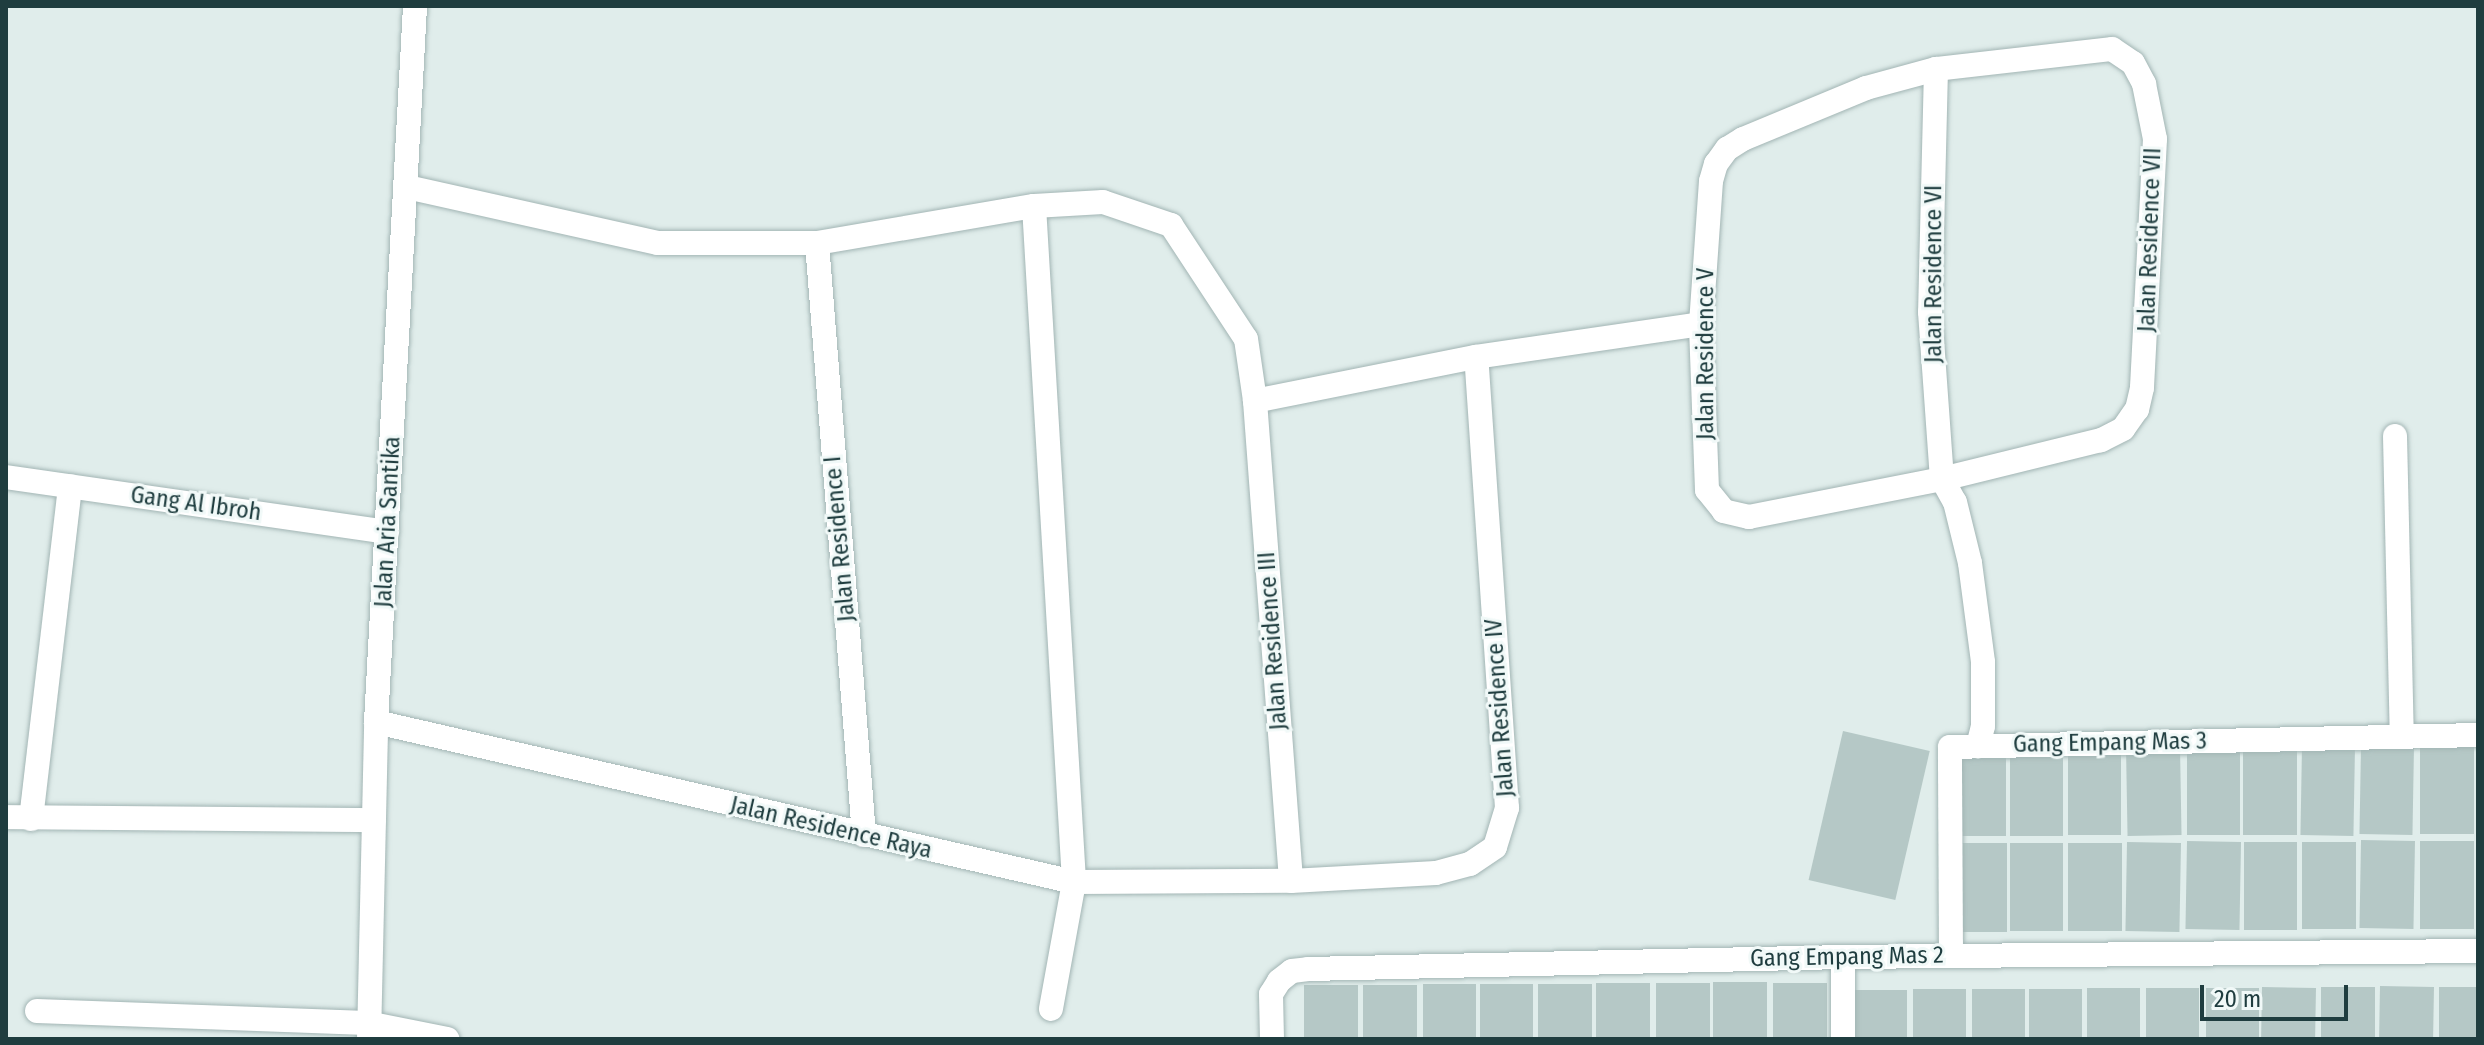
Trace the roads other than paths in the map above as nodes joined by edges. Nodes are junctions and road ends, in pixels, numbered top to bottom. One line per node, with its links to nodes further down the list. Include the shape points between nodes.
1 (415, 6): 3 (street, Jalan Aria Santika)
2 (1936, 69): 6 (street, Jalan Residence V, via 1866,88 1727,149 1711,181); 11 (street, Jalan Residence VI, via 1930,312); 11 (street, Jalan Residence VII, via 2112,49 2133,63 2144,84 2155,139 2137,409 2123,429 2101,440)
3 (407, 187): 5 (street, Jalan Residence III, via 658,243); 13 (street, Jalan Aria Santika)
4 (1034, 206): 5 (street, Jalan Residence III); 8 (street, Jalan Residence III, via 1103,202 1171,225 1246,339); 23 (street)
5 (817, 243): 21 (street, Jalan Residence I)
6 (1701, 324): 7 (street); 11 (street, Jalan Residence V, via 1707,490 1724,511 1749,517)
7 (1476, 357): 8 (street); 22 (street, Jalan Residence IV, via 1503,735 1504,828 1495,847 1470,864 1436,873)
8 (1255, 401): 22 (street, Jalan Residence III)
9 (2395, 436): 16 (street)
10 (6, 477): 12 (street, Gang Al Ibroh)
11 (1942, 479): 17 (street, via 1955,502 1970,563 1983,662)
12 (70, 486): 13 (street, Gang Al Ibroh); 19 (street)
13 (387, 532): 14 (street, Jalan Aria Santika)
14 (376, 722): 20 (street, Jalan Aria Santika); 21 (street, Jalan Residence Raya)
15 (2478, 735): 16 (street, Gang Empang Mas 3)
16 (2402, 736): 17 (street, Gang Empang Mas 3)
17 (1978, 746): 25 (street, Gang Empang Mas 3, via 1950,747)
18 (6, 817): 19 (street)
19 (31, 819): 20 (street)
20 (374, 820): 29 (street, Jalan Aria Santika)
21 (864, 835): 23 (street, Jalan Residence Raya)
22 (1291, 881): 23 (street, Jalan Residence Raya)
23 (1074, 882): 27 (street)
24 (2478, 951): 25 (street, Gang Empang Mas 2)
25 (1951, 956): 26 (street, Gang Empang Mas 2)
26 (1843, 957): 31 (street, Gang Empang Mas 2, via 1292,971 1271,994); 32 (street)
27 (1051, 1009)
28 (37, 1011): 29 (street)
29 (368, 1031): 30 (street)
30 (447, 1039)
31 (1272, 1039)
32 (1843, 1039)

